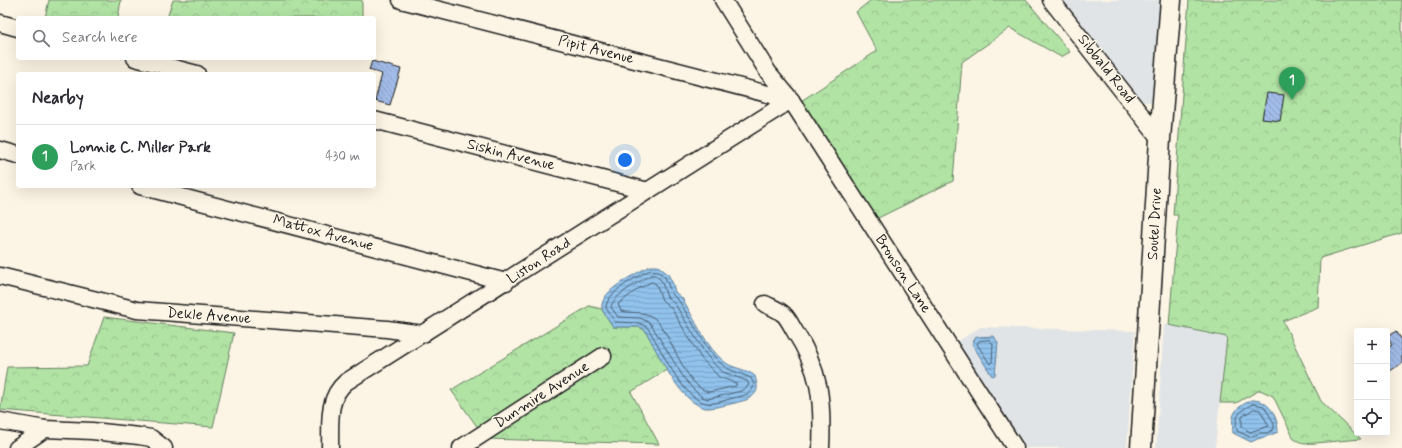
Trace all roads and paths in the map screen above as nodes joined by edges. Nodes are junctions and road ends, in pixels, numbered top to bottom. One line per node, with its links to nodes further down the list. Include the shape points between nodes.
1 (401, 0): 9 (street, Pipit Avenue)
2 (723, 0): 9 (street, Bronson Lane, via 768,72)
3 (1051, 0): 11 (street, Sibbald Road)
4 (1171, 0): 11 (main road, Soutel Drive)
5 (0, 23): 6 (street)
6 (16, 27)
7 (143, 60): 8 (street)
8 (189, 72)
9 (791, 100): 15 (street, Liston Road); 28 (street, Bronson Lane)
10 (376, 121): 15 (street, Siskin Avenue)
11 (1160, 139): 29 (main road, Soutel Drive)
12 (0, 150): 13 (street)
13 (16, 154)
14 (148, 188): 17 (street, Mattox Avenue)
15 (648, 191): 17 (street, Liston Road)
16 (0, 276): 19 (street, Dekle Avenue, via 137,310)
17 (506, 282): 19 (street, Liston Road)
18 (765, 304): 27 (street, via 783,313 804,345 814,368 821,391)
19 (423, 334): 25 (street, Liston Road, via 339,389 331,408)
20 (603, 356): 26 (street, Dunmire Avenue)
21 (0, 422): 22 (street)
22 (44, 429): 23 (street); 24 (street, via 152,438)
23 (17, 448)
24 (164, 448)
25 (330, 448)
26 (461, 448)
27 (821, 448)
28 (1015, 448)
29 (1141, 448)

